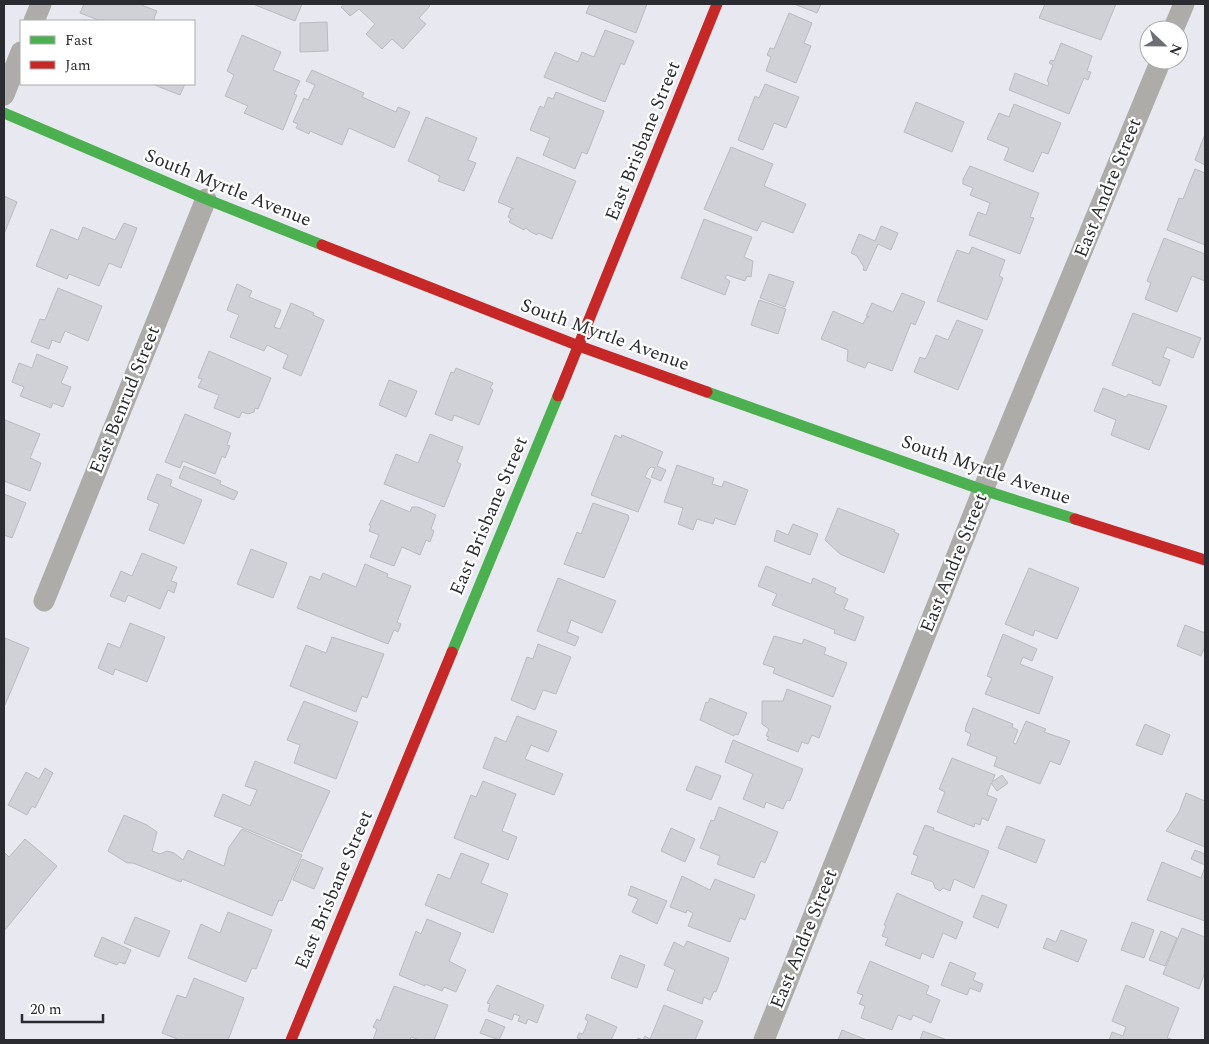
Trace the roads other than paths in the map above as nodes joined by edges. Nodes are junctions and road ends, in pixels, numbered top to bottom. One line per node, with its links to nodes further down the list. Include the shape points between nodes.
1 (41, 4): 4 (street)
2 (717, 4): 11 (main road, East Brisbane Street)
3 (1184, 4): 5 (street)
4 (34, 20)
5 (1177, 20)
6 (20, 55): 8 (street)
7 (1157, 70): 12 (street, East Andre Street)
8 (4, 95)
9 (4, 113): 10 (main road, South Myrtle Avenue)
10 (206, 199): 11 (main road, South Myrtle Avenue); 14 (street, East Benrud Street)
11 (579, 346): 12 (main road, South Myrtle Avenue); 15 (main road, East Brisbane Street)
12 (983, 490): 13 (main road, South Myrtle Avenue); 16 (street, East Andre Street)
13 (1205, 560)
14 (44, 601)
15 (291, 1040)
16 (764, 1040)

